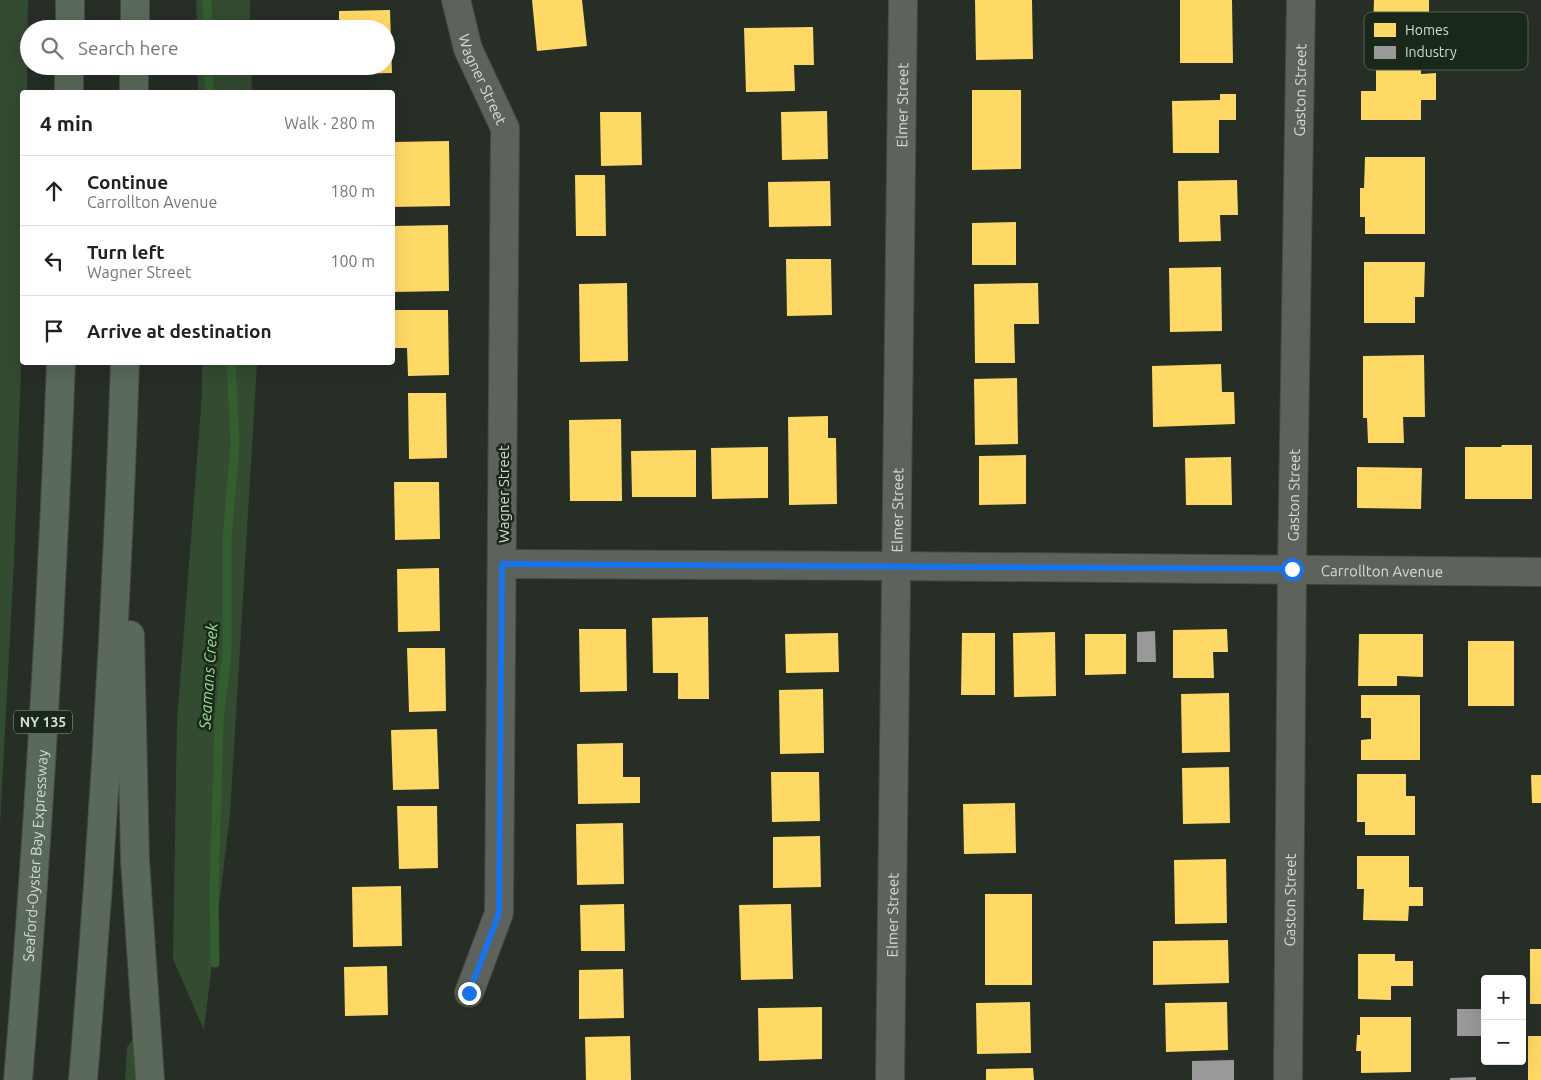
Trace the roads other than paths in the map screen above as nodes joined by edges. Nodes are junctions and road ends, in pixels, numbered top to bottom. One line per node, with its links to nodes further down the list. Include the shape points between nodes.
1 (70, 0): 6 (highway)
2 (135, 0): 7 (highway)
3 (456, 0): 15 (street, Wagner Street, via 468,48 506,128)
4 (903, 0): 16 (street, Elmer Street)
5 (1301, 0): 17 (street, Gaston Street)
6 (70, 20)
7 (135, 20)
8 (69, 75): 10 (highway)
9 (134, 75): 11 (highway)
10 (69, 90)
11 (134, 90)
12 (61, 365): 20 (highway, Seaford-Oyster Bay Expressway / NY 135, via 48,651)
13 (126, 365): 14 (highway)
14 (124, 409): 21 (highway, via 98,903); 22 (highway, via 135,860)
15 (502, 564): 16 (street, Carrollton Avenue); 19 (street, Wagner Street, via 499,913)
16 (897, 566): 17 (street, Carrollton Avenue); 23 (street, Elmer Street)
17 (1292, 569): 18 (street, Carrollton Avenue); 24 (street, Gaston Street)
18 (1541, 572)
19 (469, 993)
20 (18, 1080)
21 (83, 1080)
22 (150, 1080)
23 (890, 1080)
24 (1288, 1080)

